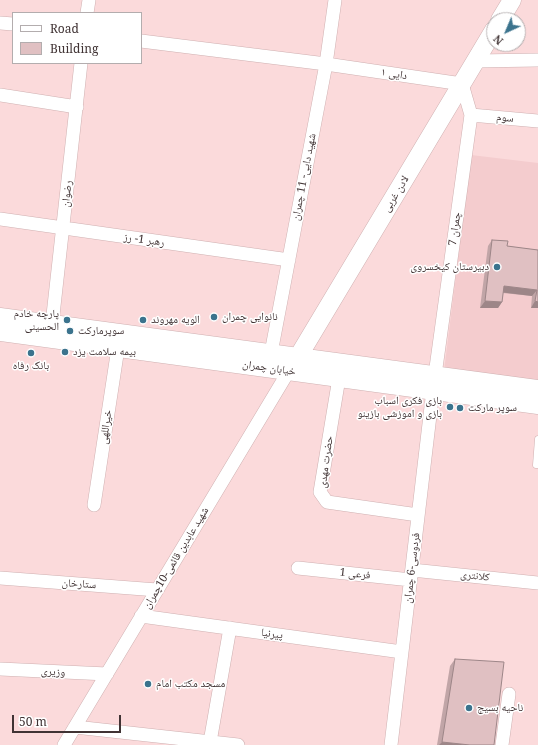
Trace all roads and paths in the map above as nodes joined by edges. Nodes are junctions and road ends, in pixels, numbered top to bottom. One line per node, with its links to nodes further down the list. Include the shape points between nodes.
1 (88, 0): 4 (street)
2 (335, 0): 13 (street, شهید دایی- 11 چمران)
3 (512, 0): 5 (main road)
4 (87, 12)
5 (505, 12)
6 (0, 23): 7 (street)
7 (12, 24)
8 (142, 40): 13 (street, دایی ۱)
9 (486, 44): 11 (main road, لادن غربی)
10 (538, 60): 11 (street)
11 (476, 61): 14 (main road, لادن غربی)
12 (82, 64): 16 (street, رضوان)
13 (326, 64): 14 (street, دایی ۱); 21 (street, شهید دایی- 11 چمران)
14 (462, 84): 17 (street, چمران 7); 27 (main road, لادن غربی)
15 (0, 95): 16 (street)
16 (76, 107): 20 (street, رضوان)
17 (471, 115): 18 (street, سوم); 29 (street, چمران 7)
18 (538, 121)
19 (0, 219): 20 (street, رهبر 1- رز)
20 (63, 229): 21 (street, رهبر 1- رز); 23 (street, رضوان)
21 (288, 260): 26 (street, شهید دایی- 11 چمران)
22 (0, 317): 23 (main road, خیابان چمران)
23 (52, 324): 26 (main road, خیابان چمران)
24 (0, 332): 25 (main road, خیابان چمران)
25 (118, 348): 27 (main road, خیابان چمران); 34 (street, خیراللهی)
26 (271, 353): 27 (main road, خیابان چمران)
27 (293, 364): 28 (main road, خیابان چمران); 29 (main road, خیابان چمران); 40 (street, شهید عابدین قائمی-10چمران)
28 (339, 378): 29 (main road, خیابان چمران); 35 (street, حضرت مهدی, via 320,492 327,502)
29 (434, 383): 30 (main road, خیابان چمران); 31 (main road, خیابان چمران); 35 (street, فردوسی-6 چمران)
30 (538, 389)
31 (538, 404)
32 (538, 439): 33 (lane)
33 (538, 465)
34 (94, 506)
35 (418, 515): 37 (street, فردوسی-6 چمران)
36 (298, 568): 37 (street, فرعی 1)
37 (411, 575): 39 (street, کلانتری); 43 (street, فردوسی-6 چمران)
38 (0, 578): 40 (street, ستارخان)
39 (538, 583)
40 (157, 590): 41 (street, شهید عابدین قائمی-10چمران)
41 (141, 616): 42 (street, پیرنیا); 45 (street, شهید عابدین قائمی-10چمران)
42 (230, 628): 43 (street, پیرنیا); 49 (street)
43 (402, 652): 52 (street, فردوسی-6 چمران)
44 (0, 670): 45 (street, وزیری)
45 (106, 674): 47 (street, شهید عابدین قائمی-10چمران)
46 (509, 694): 53 (street)
47 (75, 727): 48 (street); 50 (street, شهید عابدین قائمی-10چمران)
48 (135, 739): 49 (street)
49 (210, 742): 51 (street)
50 (64, 745)
51 (238, 745)
52 (391, 745)
53 (502, 745)

